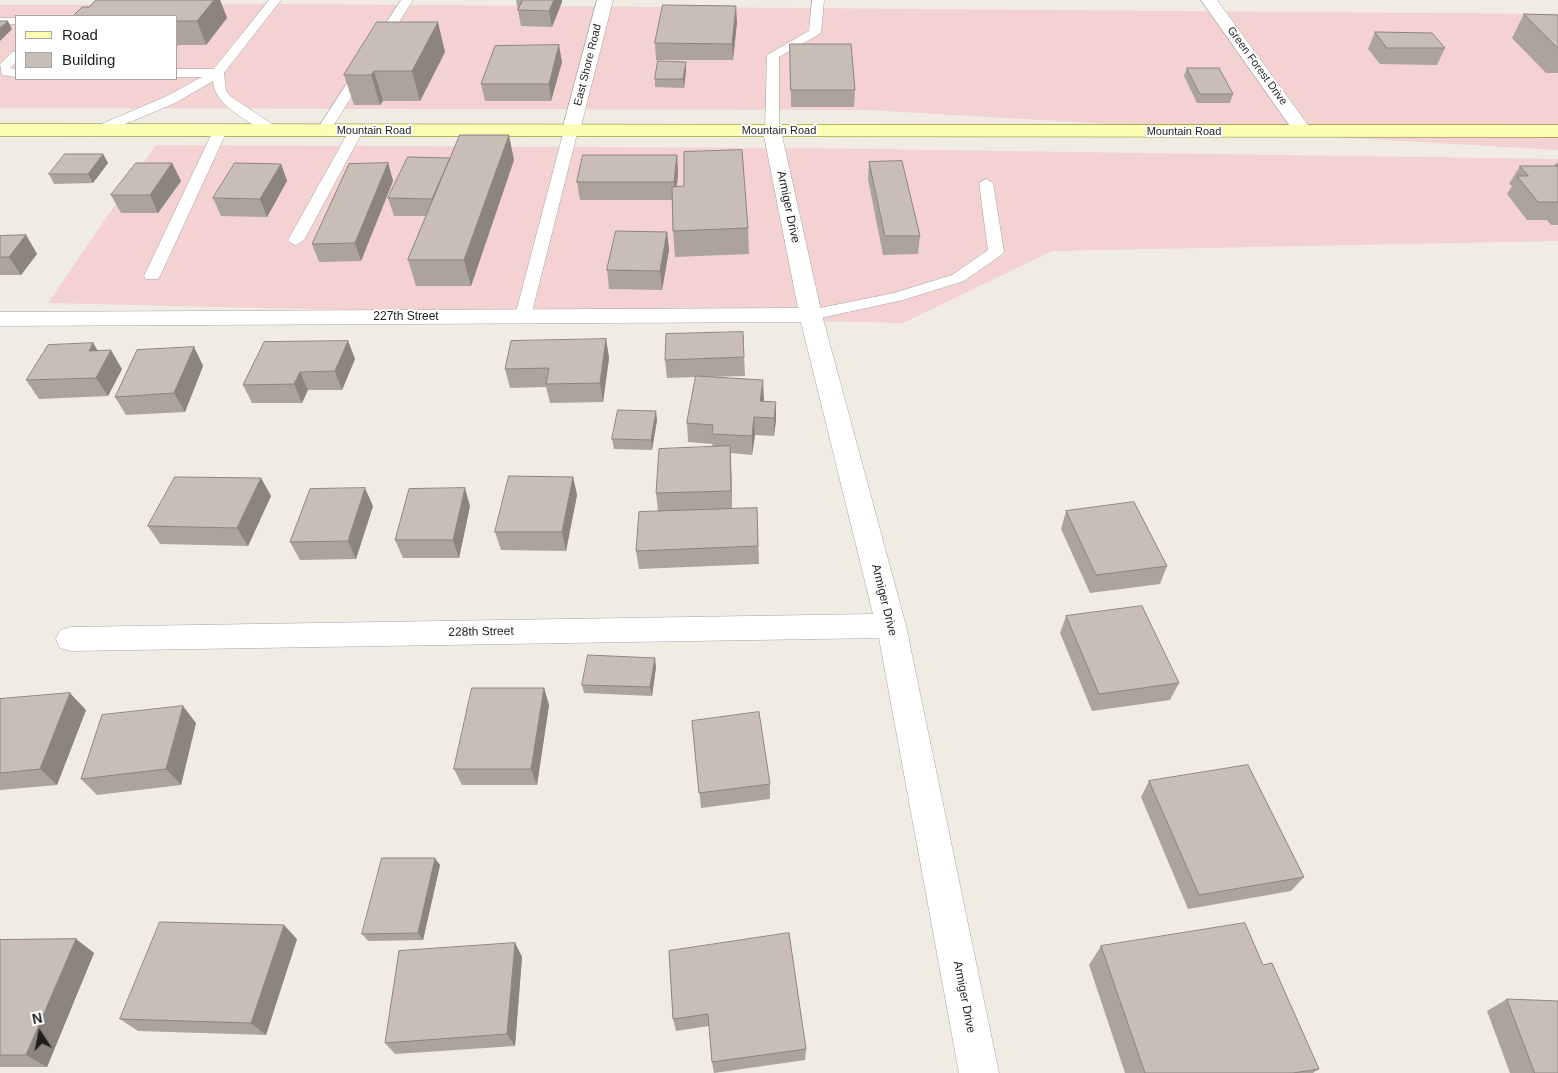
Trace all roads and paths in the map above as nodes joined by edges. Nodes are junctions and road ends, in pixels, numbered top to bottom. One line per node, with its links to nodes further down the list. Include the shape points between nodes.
1 (275, 0): 11 (lane)
2 (407, 0): 17 (lane)
3 (605, 0): 14 (street, East Shore Road)
4 (818, 0): 19 (lane, via 815,34 773,55)
5 (1209, 0): 20 (street, Green Forest Drive)
6 (0, 21): 7 (lane)
7 (15, 21)
8 (15, 55): 9 (lane, via 3,68 6,72)
9 (15, 73)
10 (178, 73): 11 (lane)
11 (218, 74): 13 (lane, via 170,100); 16 (lane, via 220,91 225,99)
12 (0, 130): 13 (main road, Mountain Road)
13 (99, 130): 15 (main road, Mountain Road)
14 (572, 130): 18 (main road, Mountain Road); 19 (main road, Mountain Road); 26 (lane)
15 (220, 131): 16 (main road, Mountain Road); 24 (lane)
16 (273, 131): 17 (main road, Mountain Road)
17 (323, 131): 18 (main road, Mountain Road)
18 (356, 131): 23 (lane)
19 (772, 131): 20 (main road, Mountain Road); 25 (street, Armiger Drive)
20 (1304, 132): 21 (main road, Mountain Road)
21 (1558, 132)
22 (986, 183): 25 (lane, via 996,252 958,278 897,297)
23 (296, 240)
24 (152, 276)
25 (811, 315): 26 (street, 227th Street); 28 (street, Armiger Drive)
26 (523, 316): 27 (street, 227th Street)
27 (0, 319)
28 (891, 626): 29 (street, 228th Street); 30 (street, Armiger Drive)
29 (71, 639)
30 (979, 1073)

